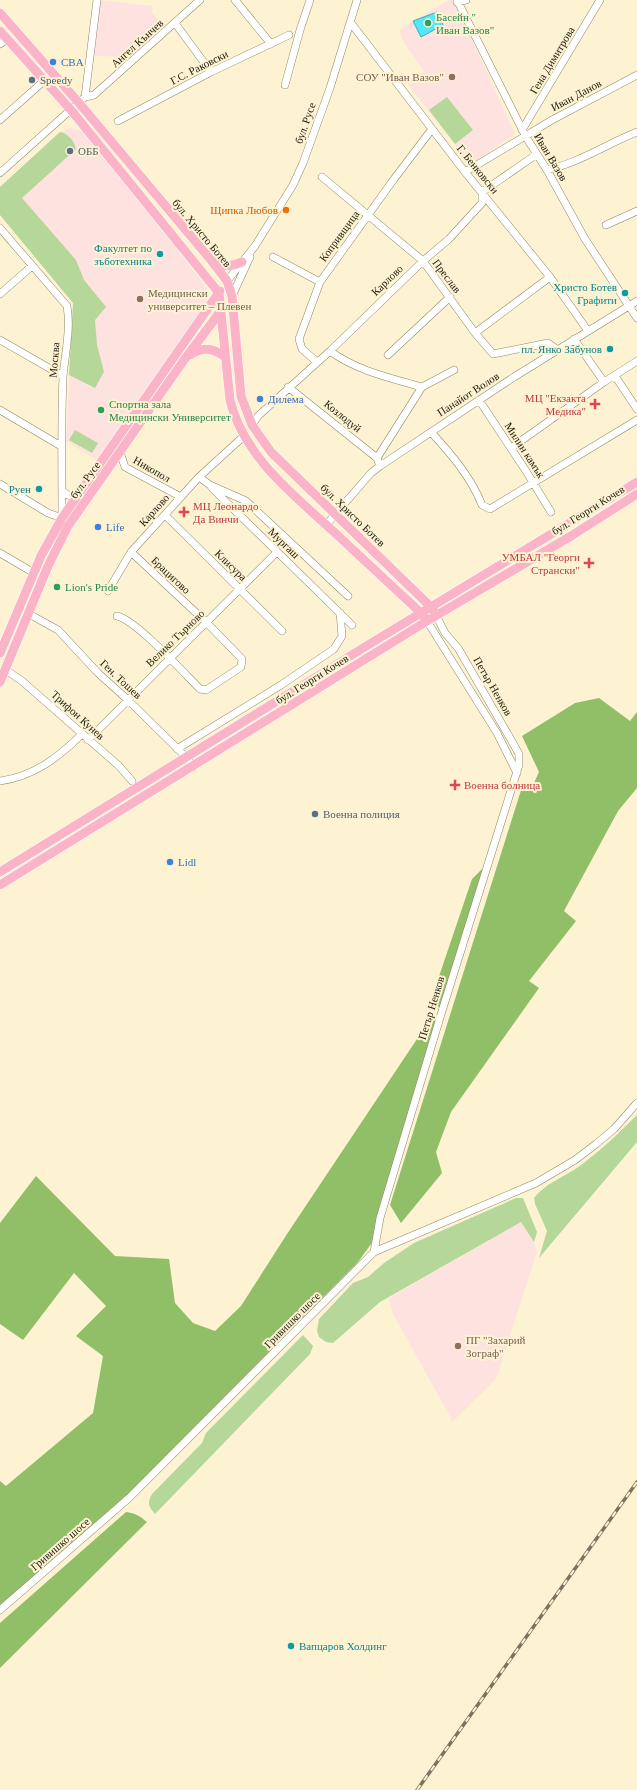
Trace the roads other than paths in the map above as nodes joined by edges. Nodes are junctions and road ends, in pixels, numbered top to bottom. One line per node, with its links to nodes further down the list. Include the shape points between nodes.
1 (97, 0): 20 (street)
2 (200, 0): 10 (street, Ангел Кънчев)
3 (235, 0): 15 (street)
4 (310, 0): 19 (street)
5 (357, 0): 11 (street, бул. Русе)
6 (466, 0): 8 (street)
7 (600, 0): 26 (street, Гена Димитрова)
8 (457, 1): 26 (street, Иван Вазов)
9 (0, 13): 20 (main road, бул. Христо Ботев)
10 (175, 23): 16 (street); 20 (street, Ангел Кънчев, via 94,95)
11 (351, 23): 24 (street, Г. Бенковски); 37 (street, бул. Русе, via 303,164)
12 (0, 31): 14 (main road)
13 (289, 35): 15 (street, Г.С. Раковски)
14 (3, 41): 18 (main road)
15 (271, 44): 16 (street, Г.С. Раковски)
16 (211, 72): 23 (street, Г.С. Раковски)
17 (637, 74): 26 (street, Иван Данов)
18 (45, 80): 21 (main road); 22 (street)
19 (285, 85)
20 (82, 100): 21 (street, Ангел Кънчев); 39 (main road, бул. Христо Ботев)
21 (71, 110): 30 (street, Ангел Кънчев); 46 (main road)
22 (0, 120)
23 (118, 121)
24 (432, 129): 29 (street, Г. Бенковски); 34 (street, Копривщица)
25 (637, 132): 28 (street)
26 (524, 134): 27 (street, Иван Вазов); 29 (street, Гена Димитрова)
27 (537, 154): 28 (street, Иван Вазов); 32 (street)
28 (547, 170): 51 (street, Иван Вазов, via 585,239)
29 (465, 172): 32 (street, Г. Бенковски)
30 (0, 173)
31 (322, 178): 34 (street, Преслав)
32 (482, 192): 40 (street, Карлово, via 482,203); 43 (street, Г. Бенковски)
33 (637, 211): 35 (street)
34 (368, 215): 40 (street, Преслав); 45 (street, Копривщица)
35 (606, 225)
36 (1, 230): 42 (street, Москва)
37 (255, 246): 41 (street, бул. Русе); 48 (street, бул. Русе)
38 (273, 257): 45 (street)
39 (211, 260): 41 (main road, via 224,266 234,266); 44 (main road, бул. Христо Ботев)
40 (423, 261): 49 (street, Преслав); 59 (street, Карлово)
41 (242, 262): 44 (street, бул. Русе)
42 (32, 266): 47 (street); 66 (street, Москва, via 67,306 69,317)
43 (550, 277): 54 (street, Г. Бенковски); 55 (street)
44 (227, 281): 46 (main road, бул. Русе); 48 (main road, бул. Христо Ботев)
45 (320, 282): 64 (street, Копривщица, via 299,339 302,349)
46 (219, 293): 52 (main road); 91 (main road, бул. Русе)
47 (0, 294)
48 (232, 296): 52 (main road, бул. Русе); 75 (main road, бул. Христо Ботев, via 241,396)
49 (450, 297): 55 (street, Преслав); 60 (street)
50 (637, 301): 51 (street, Панайот Волов)
51 (629, 304): 53 (street, Иван Вазов); 54 (street, Панайот Волов)
52 (221, 310): 61 (main road); 62 (main road, бул. Русе)
53 (637, 318)
54 (588, 331): 56 (street, Панайот Волов)
55 (475, 333): 58 (street, Преслав, via 492,354 548,343)
56 (574, 339): 58 (street, Панайот Волов); 68 (street)
57 (0, 340): 66 (street)
58 (558, 350): 71 (street, Панайот Волов)
59 (330, 351): 64 (street, Карлово); 70 (street, via 363,369)
60 (388, 355)
61 (225, 357): 62 (main road, via 210,348 198,350); 77 (main road, via 230,400)
62 (184, 360): 80 (main road, бул. Русе)
63 (637, 361): 67 (street)
64 (318, 362): 69 (street, Карлово)
65 (454, 370): 70 (street)
66 (63, 376): 78 (street, Москва)
67 (615, 376): 68 (street); 72 (street)
68 (604, 382): 79 (street)
69 (288, 387): 75 (street, Карлово); 81 (street, Козлодуй)
70 (422, 388): 81 (street)
71 (478, 400): 76 (street, Панайот Волов); 79 (street, Милин камък)
72 (637, 409)
73 (0, 410): 78 (street)
74 (637, 420): 85 (street)
75 (252, 425): 94 (main road, бул. Христо Ботев, via 271,452)
76 (431, 432): 82 (street, Панайот Волов); 85 (street, via 454,458 477,492 482,505 490,509)
77 (244, 436): 83 (street, Карлово); 96 (main road, via 261,460 292,494)
78 (61, 446): 88 (street, Москва)
79 (511, 448): 85 (street, Милин камък)
80 (120, 452): 90 (street, Никопол, via 125,467); 91 (main road, бул. Русе)
81 (377, 458): 82 (street)
82 (380, 466): 94 (street, Панайот Волов)
83 (199, 477): 87 (street, Мургаш); 90 (street, Карлово)
84 (637, 482): 104 (main road, бул. Георги Кочев)
85 (534, 483): 92 (street, Милин камък)
86 (0, 484): 95 (street, via 48,513)
87 (210, 485): 98 (street, Мургаш); 103 (street, via 246,501)
88 (62, 491): 91 (street); 95 (street, Москва)
89 (637, 494): 108 (main road, бул. Георги Кочев)
90 (181, 497): 93 (street, Карлово)
91 (78, 502): 95 (main road, бул. Русе); 107 (main road, бул. Русе)
92 (551, 512)
93 (164, 515): 97 (street, Карлово); 101 (street, Клисура)
94 (335, 515): 96 (street, Панайот Волов); 104 (main road, бул. Христо Ботев)
95 (62, 518): 100 (main road, бул. Русе)
96 (326, 525): 106 (main road)
97 (131, 552): 102 (street, Карлово); 111 (street, Брацигово)
98 (277, 552): 101 (street, Велико Търново); 105 (street, Мургаш)
99 (0, 553): 100 (street)
100 (34, 573): 114 (main road, бул. Русе)
101 (240, 589): 111 (street, Велико Търново); 113 (street, Клисура)
102 (108, 591)
103 (348, 596)
104 (431, 607): 106 (main road, бул. Георги Кочев); 108 (main road, бул. Христо Ботев)
105 (340, 613): 112 (street, Мургаш); 119 (street, via 342,636 334,648)
106 (421, 613): 110 (main road); 120 (main road, бул. Георги Кочев)
107 (29, 614): 116 (main road, бул. Русе); 118 (street, Ген. Тошев, via 58,630 98,674)
108 (436, 615): 110 (main road, бул. Георги Кочев); 126 (street, Петър Ненков, via 445,633 458,648 518,754)
109 (117, 616): 115 (street, via 128,620)
110 (427, 621): 125 (main road, бул. Георги Кочев); 126 (street, Петър Ненков, via 497,733)
111 (207, 623): 115 (street, Велико Търново); 115 (street, Брацигово, via 242,659 241,667 206,690 200,689)
112 (352, 626)
113 (282, 630)
114 (0, 654)
115 (171, 658): 118 (street, Велико Търново)
116 (6, 670): 117 (main road, бул. Русе); 121 (street, Трифон Кунев)
117 (0, 682)
118 (128, 700): 122 (street, Велико Търново); 123 (street, Ген. Тошев)
119 (222, 722): 120 (street); 123 (street)
120 (243, 723): 124 (main road, бул. Георги Кочев)
121 (82, 734): 122 (street, Трифон Кунев); 127 (street, via 54,759 19,777)
122 (88, 740): 128 (street, Трифон Кунев, via 120,766)
123 (177, 749): 124 (street, Ген. Тошев)
124 (186, 757): 125 (street, Ген. Тошев); 129 (main road, бул. Георги Кочев)
125 (192, 767): 130 (main road, бул. Георги Кочев)
126 (517, 773): 132 (street, Петър Ненков, via 393,1174 380,1218)
127 (0, 781)
128 (132, 781)
129 (0, 872)
130 (0, 886)
131 (637, 1103): 132 (street, Гривишко шосе, via 614,1129 596,1144 536,1183)
132 (374, 1252): 133 (street, Гривишко шосе, via 129,1498)
133 (0, 1610)

